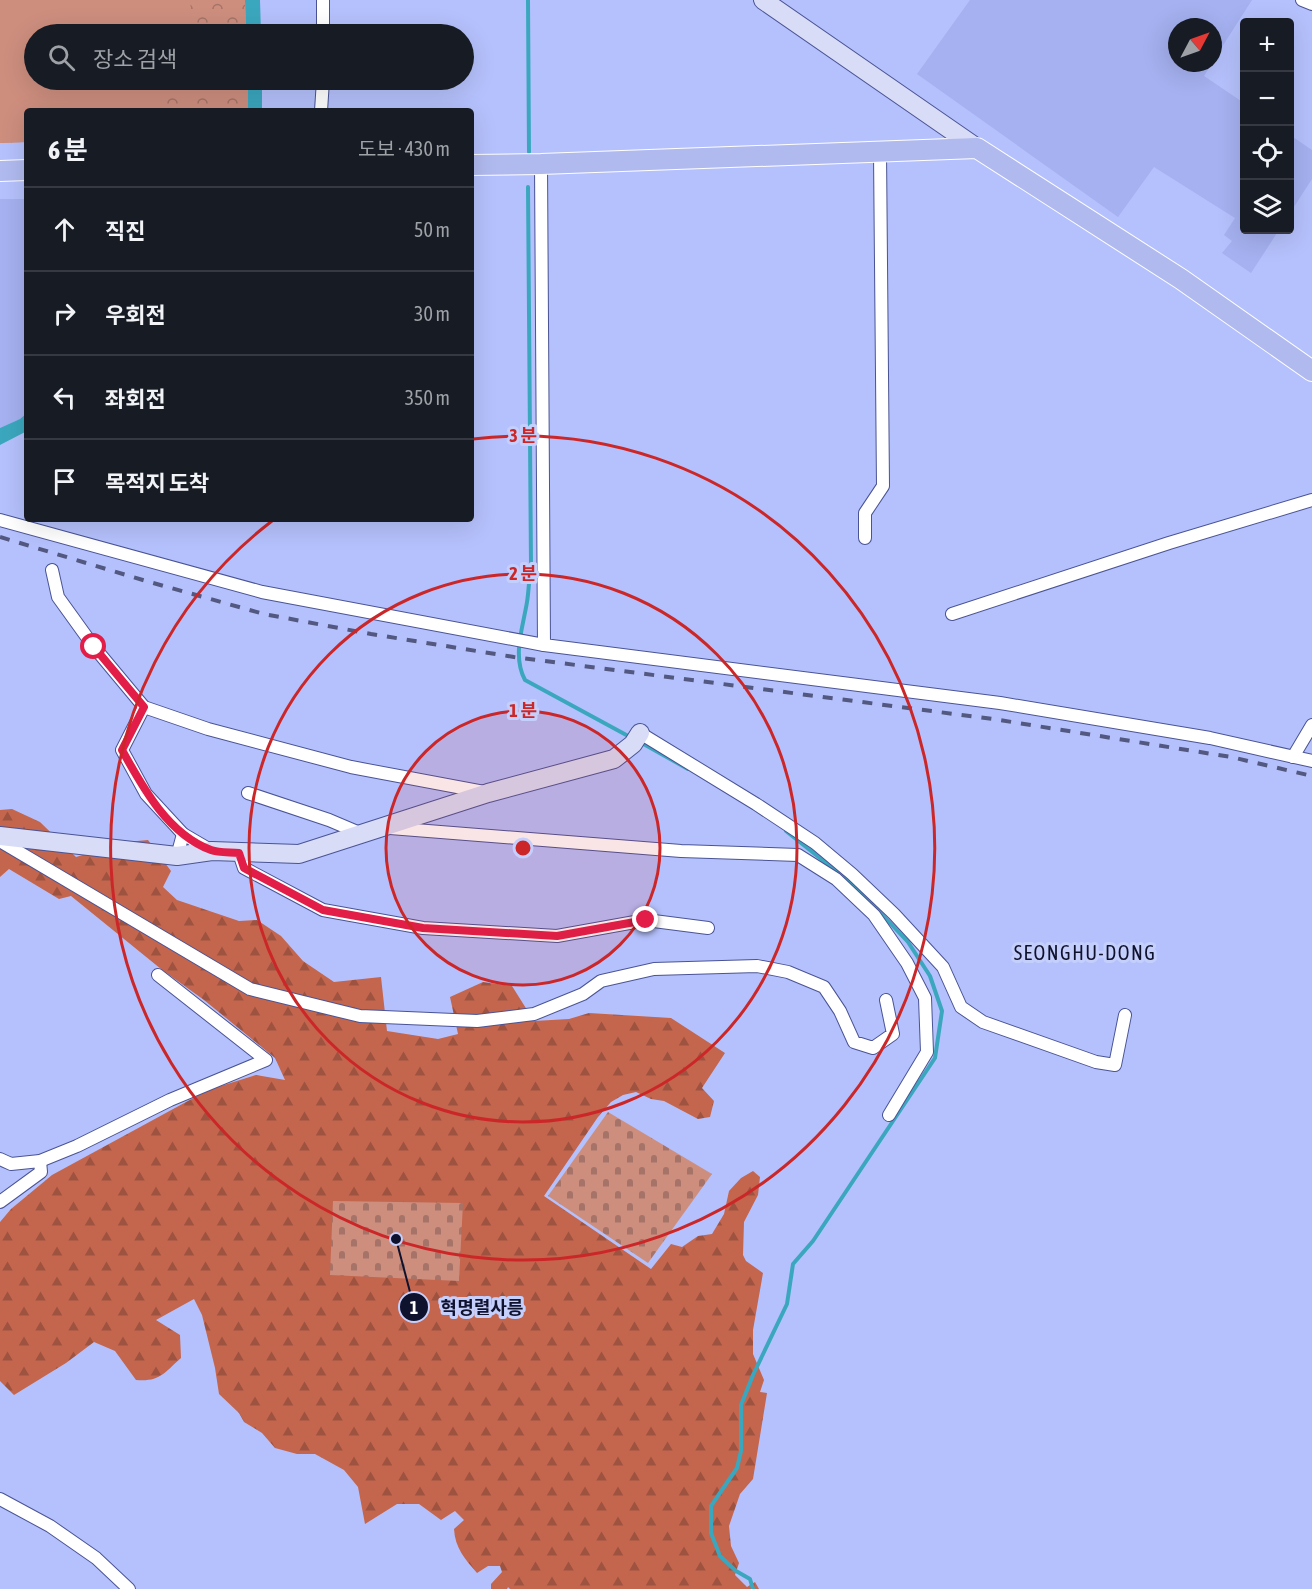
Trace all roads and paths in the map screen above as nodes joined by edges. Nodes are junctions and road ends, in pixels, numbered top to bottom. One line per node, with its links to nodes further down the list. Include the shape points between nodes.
1 (323, 0): 5 (street)
2 (763, 0): 8 (street)
3 (1302, 0): 4 (street)
4 (1312, 4)
5 (323, 24)
6 (322, 90): 7 (street)
7 (321, 108)
8 (977, 148): 9 (main road); 14 (main road, via 1181,279)
9 (880, 152): 10 (main road); 17 (street, via 883,486 865,513)
10 (541, 164): 11 (main road); 20 (street)
11 (474, 165)
12 (24, 170): 13 (main road)
13 (0, 171)
14 (1312, 371)
15 (1312, 500): 19 (street)
16 (0, 520): 20 (street, via 262,592)
17 (865, 538)
18 (52, 570): 21 (street, via 58,597)
19 (952, 614)
20 (544, 645): 24 (street, via 1000,703 1209,738)
21 (144, 707): 27 (street, via 208,729 351,767); 29 (street, via 122,750 146,794)
22 (1312, 725): 24 (street)
23 (636, 738): 27 (street, via 614,759); 39 (street, via 756,804 852,874 943,967 961,1007 983,1022 1096,1062 1115,1065)
24 (1293, 757): 25 (street)
25 (1312, 761)
26 (248, 793): 30 (street)
27 (488, 793): 28 (street)
28 (382, 827): 30 (street); 40 (street, via 681,851 798,855 836,879 874,915 925,998 927,1052)
29 (183, 834): 33 (street); 35 (street)
30 (362, 834): 34 (street, via 298,854)
31 (0, 836): 35 (street)
32 (0, 841): 38 (street, via 250,989 360,1016 477,1021 534,1014 583,994 602,981 654,969 756,966 788,972 824,987 854,1042 873,1047 892,1034)
33 (212, 850): 34 (street); 35 (street)
34 (239, 853): 36 (street, via 244,868 323,910 423,928 557,936 646,920)
35 (177, 856)
36 (708, 928)
37 (158, 975): 42 (street, via 266,1060)
38 (886, 1000)
39 (1125, 1015)
40 (889, 1115)
41 (0, 1159): 42 (street, via 11,1164)
42 (40, 1161): 43 (street, via 41,1172)
43 (0, 1202)
44 (0, 1499): 45 (street, via 50,1526 96,1558)
45 (129, 1589)

